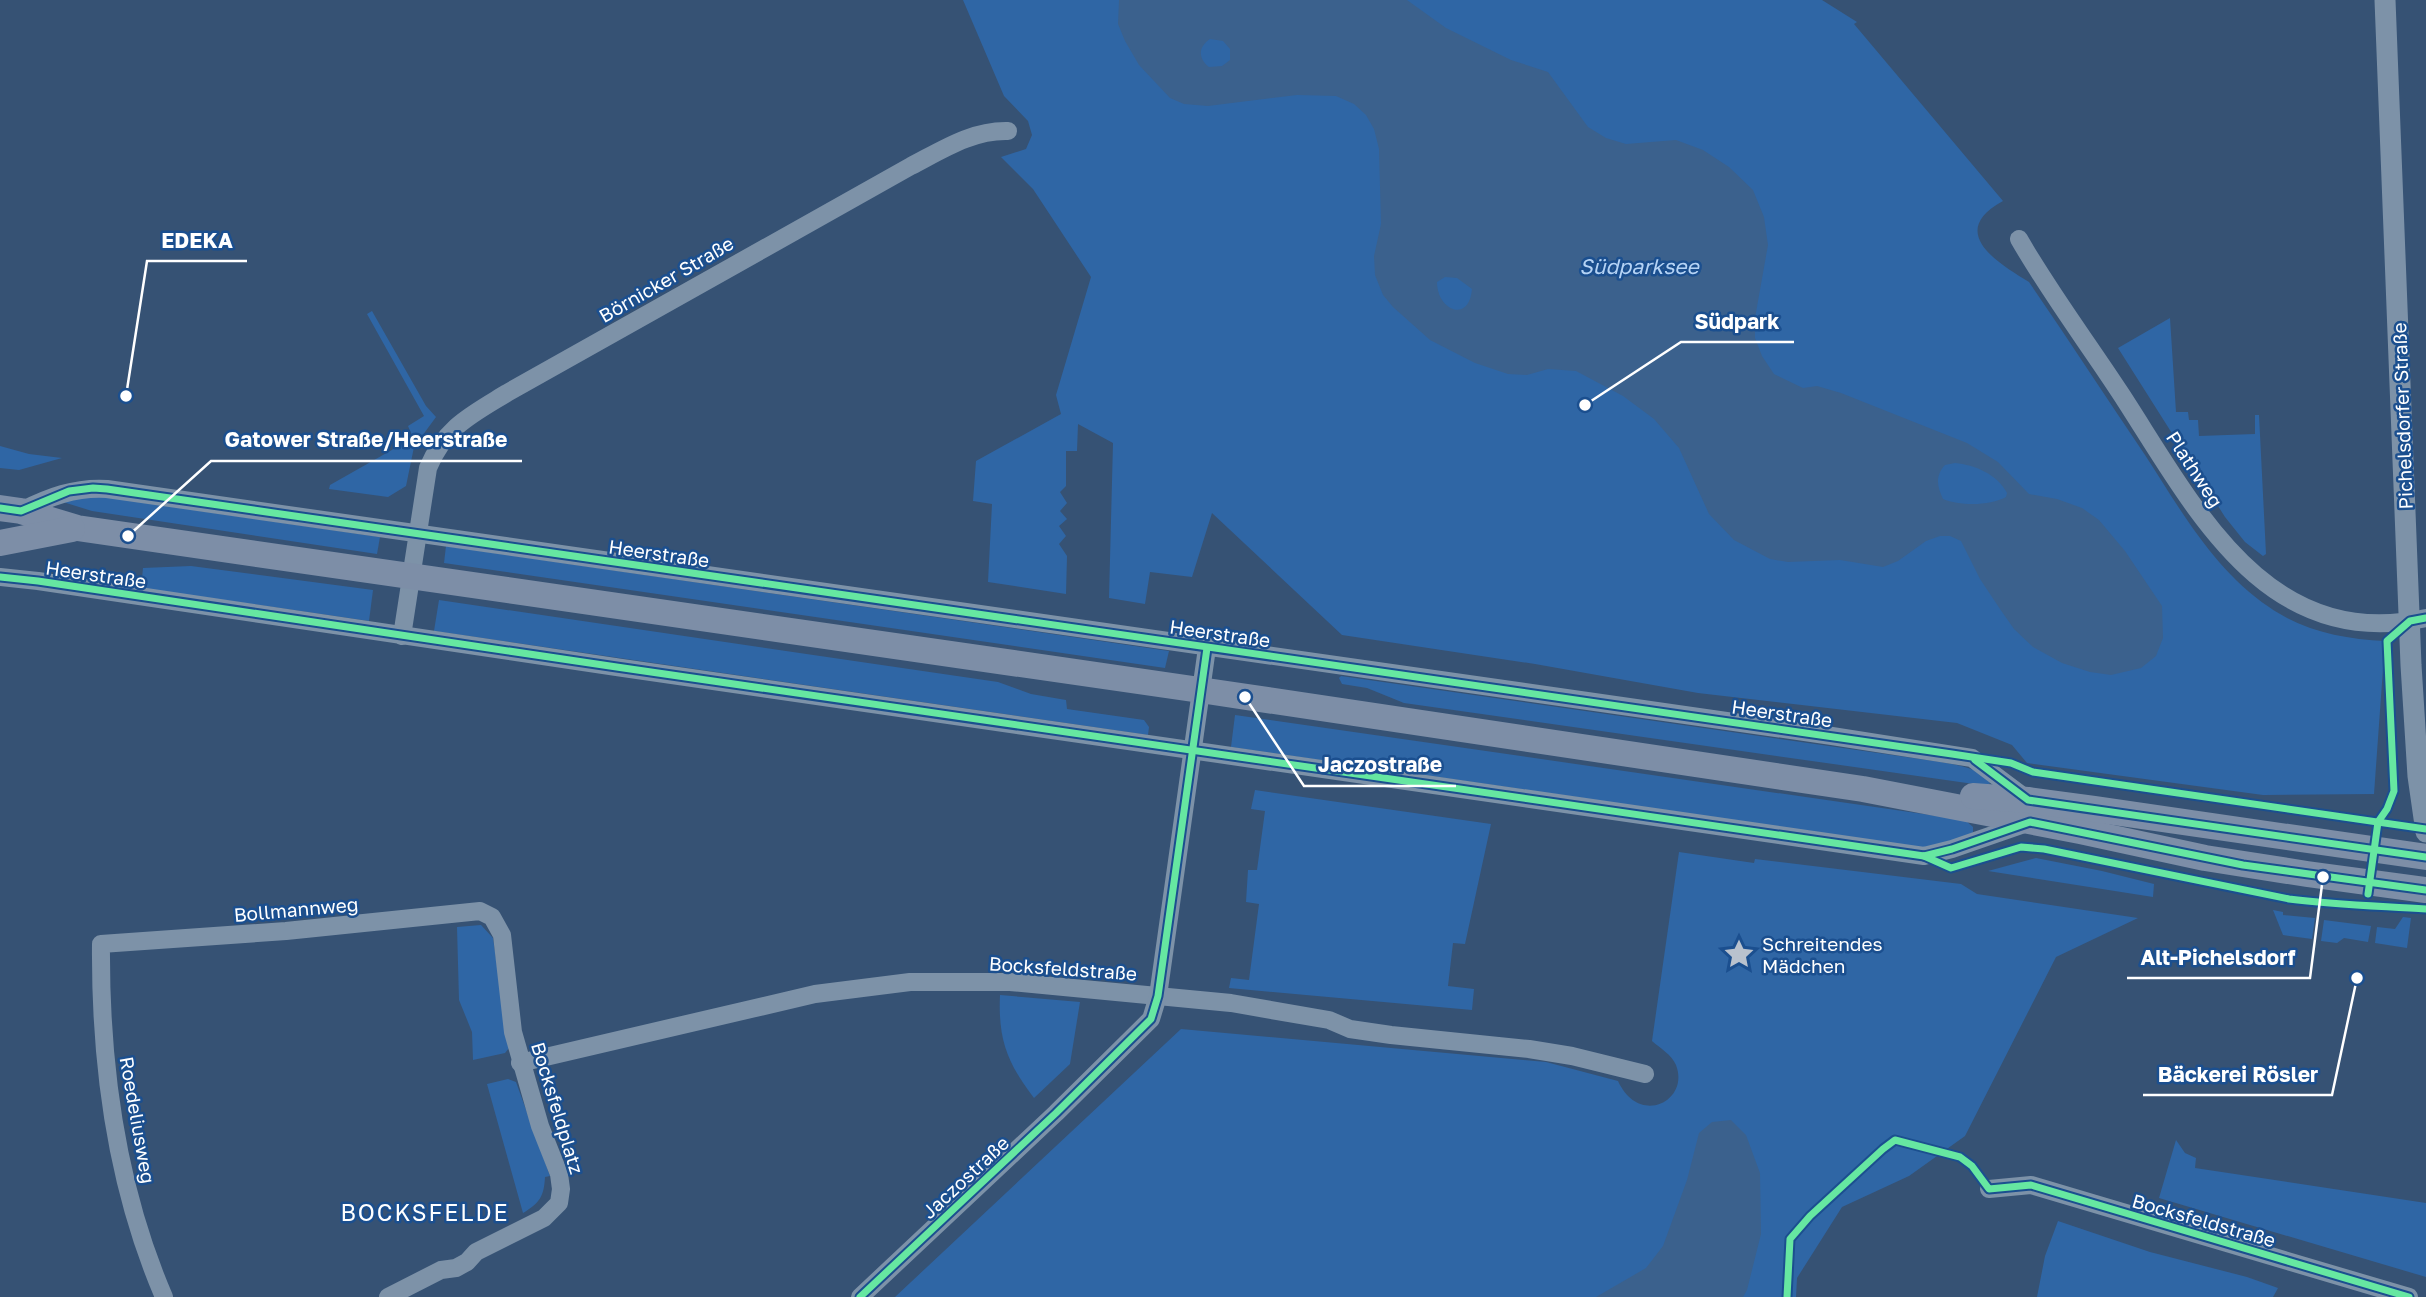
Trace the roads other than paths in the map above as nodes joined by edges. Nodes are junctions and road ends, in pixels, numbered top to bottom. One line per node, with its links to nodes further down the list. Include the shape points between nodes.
1 (2385, 0): 10 (street, Pichelsdorfer Straße)
2 (1008, 131): 6 (street, Börnicker Straße, via 969,137 911,166 467,418 451,429 431,460)
3 (2019, 239): 10 (street, Plathweg, via 2202,519 2228,550 2292,600 2322,613 2358,622)
4 (10, 509): 5 (main road, Heerstraße); 6 (street, Heerstraße, via 93,488)
5 (77, 528): 7 (main road, Heerstraße); 8 (main road, Heerstraße)
6 (417, 534): 8 (street); 12 (street, Heerstraße)
7 (0, 543)
8 (412, 576): 11 (street); 13 (main road, Heerstraße)
9 (0, 577): 11 (street, Heerstraße)
10 (2418, 619): 16 (street, Pichelsdorfer Straße, via 2418,776)
11 (402, 636): 14 (street, Heerstraße)
12 (1207, 648): 13 (street, Jaczostraße); 15 (street, Heerstraße, via 1952,754 1972,758)
13 (1200, 690): 14 (street, Jaczostraße); 15 (main road, Heerstraße)
14 (1193, 751): 15 (street, Heerstraße, via 1924,856 1952,849); 21 (street, Jaczostraße)
15 (2029, 811): 17 (main road, Heerstraße); 18 (main road, Heerstraße, via 2243,865)
16 (2426, 832)
17 (2426, 857)
18 (2426, 890)
19 (492, 917): 20 (street, Bollmannweg, via 481,911); 22 (street, Bocksfeldplatz, via 502,935)
20 (101, 944): 25 (street, Roedeliusweg, via 104,1050 117,1138 130,1198)
21 (1158, 996): 22 (street, Bocksfeldstraße, via 1010,982 864,986); 23 (street, Bocksfeldstraße, via 1274,1010 1391,1035 1529,1049); 27 (street, Jaczostraße, via 1152,1019)
22 (520, 1063): 26 (street, Bocksfeldplatz, via 559,1174 559,1203 544,1218 476,1252 456,1268 440,1270)
23 (1644, 1074)
24 (1989, 1189): 28 (street, Bocksfeldstraße, via 2031,1185)
25 (164, 1297)
26 (388, 1297)
27 (860, 1297)
28 (2409, 1297)

